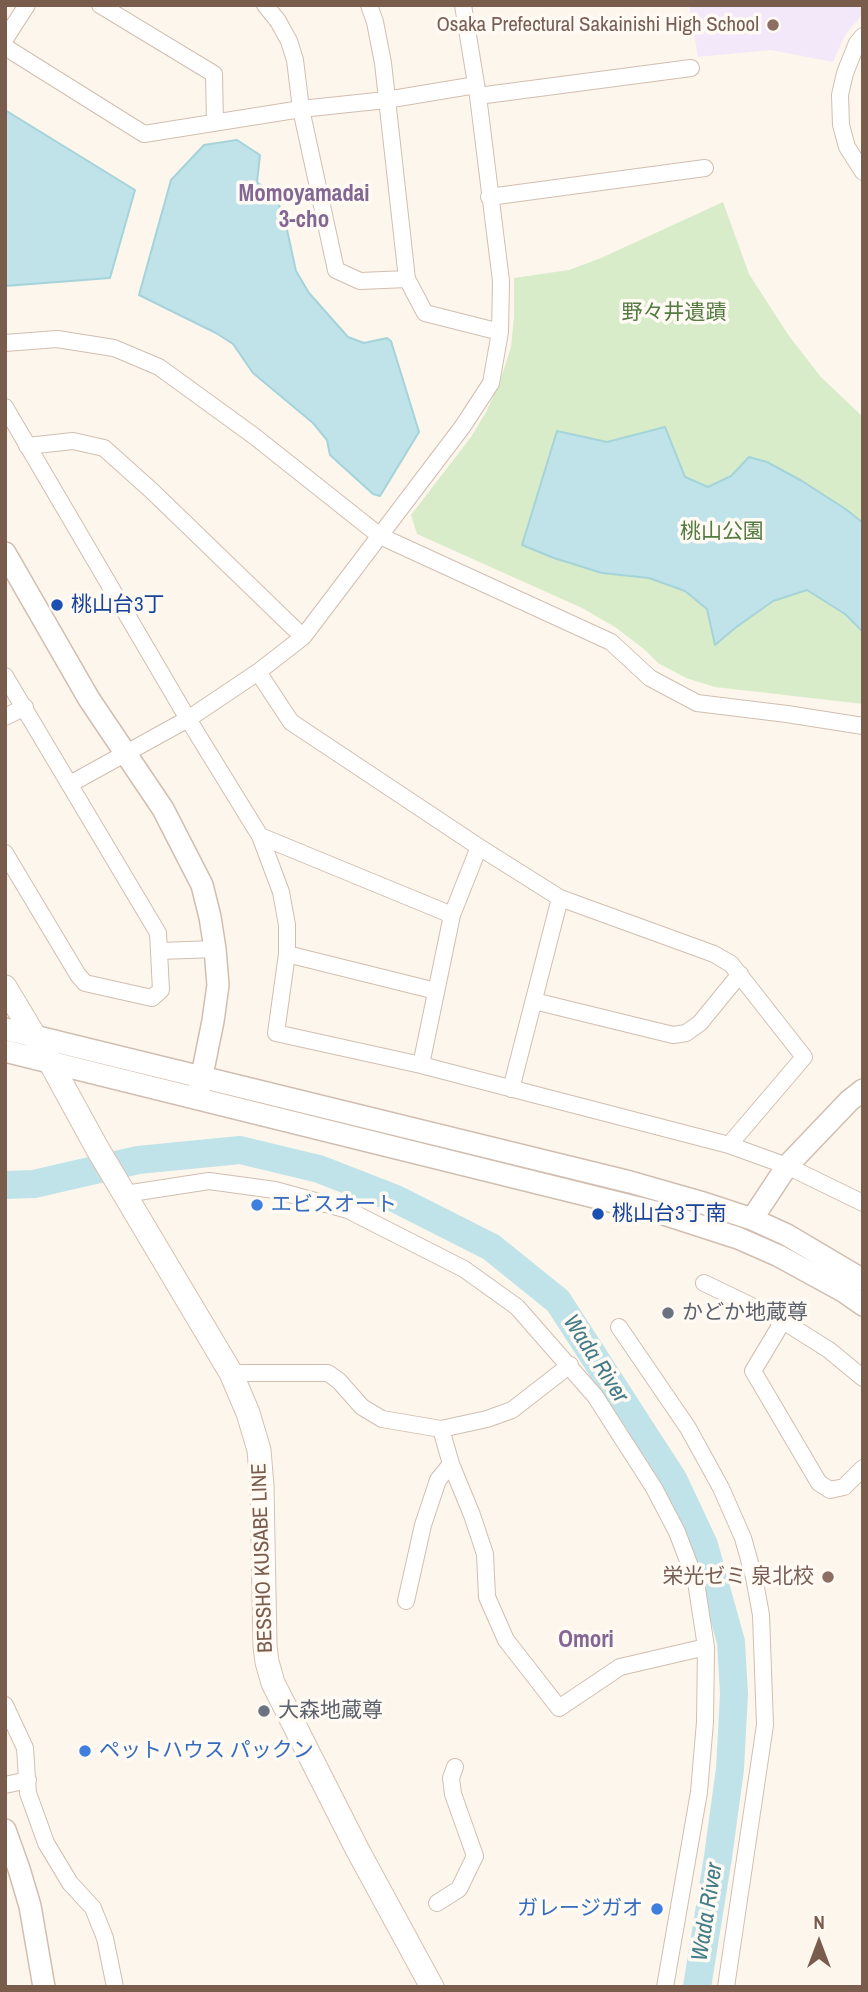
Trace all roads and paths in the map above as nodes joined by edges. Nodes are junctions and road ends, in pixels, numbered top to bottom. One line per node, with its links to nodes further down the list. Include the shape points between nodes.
1 (27, 5): 7 (street)
2 (100, 5): 13 (street, via 214,74)
3 (265, 5): 12 (street, via 289,41)
4 (369, 5): 11 (street, via 383,63)
5 (463, 5): 10 (street)
6 (863, 36): 15 (street, via 840,94 847,147)
7 (5, 39)
8 (5, 47): 13 (street, via 144,134)
9 (691, 68): 10 (street)
10 (477, 90): 11 (street); 16 (street)
11 (386, 100): 12 (street); 17 (street)
12 (300, 109): 13 (street); 17 (street, via 336,270 360,281)
13 (215, 123)
14 (705, 168): 16 (street)
15 (863, 172)
16 (489, 197): 18 (street, via 501,281)
17 (407, 279): 18 (street, via 425,313)
18 (500, 332): 22 (street, via 491,383)
19 (5, 343): 22 (street, via 57,339 114,348 159,367)
20 (5, 407): 21 (street)
21 (27, 446): 24 (street, via 73,441 104,448); 29 (street)
22 (380, 536): 24 (street); 30 (street, via 611,642 650,678 696,703)
23 (6, 556): 31 (street)
24 (303, 636): 25 (street)
25 (258, 672): 29 (street); 34 (street, via 291,722)
26 (5, 676): 27 (street)
27 (25, 707): 28 (street); 32 (street)
28 (5, 717)
29 (188, 719): 31 (street); 33 (street)
30 (863, 726)
31 (125, 753): 32 (street); 38 (street, via 163,809 202,885)
32 (70, 784): 39 (street, via 158,933)
33 (260, 836): 37 (street); 40 (street, via 281,892)
34 (479, 847): 36 (street); 37 (street)
35 (5, 853): 39 (street, via 85,983 152,998 161,990)
36 (560, 898): 41 (street, via 714,954); 44 (street)
37 (452, 915): 43 (street)
38 (215, 948): 39 (street); 50 (street, via 218,985)
39 (160, 951)
40 (287, 954): 43 (street); 49 (street, via 276,1033)
41 (740, 974): 44 (street, via 700,1023 673,1035); 54 (street, via 804,1057)
42 (5, 987): 46 (main road, BESSHO KUSABE LINE)
43 (436, 991): 49 (street)
44 (534, 1001): 51 (street)
45 (5, 1029): 46 (street)
46 (33, 1035): 48 (main road, BESSHO KUSABE LINE); 50 (street)
47 (5, 1052): 48 (street)
48 (50, 1062): 53 (street); 56 (main road, BESSHO KUSABE LINE)
49 (421, 1065): 51 (street)
50 (201, 1077): 53 (street); 58 (street, via 630,1182)
51 (511, 1089): 54 (street)
52 (863, 1090): 55 (street)
53 (197, 1099): 59 (street, via 600,1197)
54 (729, 1145): 55 (street)
55 (787, 1166): 57 (street); 58 (street)
56 (123, 1191): 65 (street, via 209,1181 275,1190 348,1210 464,1269 517,1307); 66 (main road, BESSHO KUSABE LINE)
57 (861, 1199)
58 (752, 1219): 59 (street); 60 (street)
59 (738, 1238): 62 (street, via 779,1256)
60 (863, 1280)
61 (704, 1283): 63 (street)
62 (863, 1305)
63 (783, 1321): 67 (street); 70 (street, via 753,1371 819,1483 830,1490 844,1487)
64 (619, 1327): 83 (street, via 688,1428 721,1488 743,1538 761,1615 765,1725)
65 (570, 1366): 68 (street, via 512,1410); 72 (street, via 603,1407 677,1532 696,1581)
66 (230, 1373): 68 (street, via 328,1373 362,1407 383,1419); 81 (main road, BESSHO KUSABE LINE, via 259,1450 265,1646 272,1683)
67 (863, 1378)
68 (441, 1429): 69 (street)
69 (452, 1464): 71 (street, via 438,1480 423,1525); 72 (street, via 485,1554 486,1597 506,1640 559,1708 620,1667)
70 (863, 1468)
71 (407, 1601)
72 (706, 1647): 82 (street, via 699,1793)
73 (5, 1706): 75 (street, via 25,1748)
74 (455, 1767): 78 (street, via 453,1794 475,1856 458,1889)
75 (28, 1780): 76 (street); 80 (street, via 46,1843 70,1883 93,1908 105,1938)
76 (5, 1785)
77 (5, 1830): 79 (street, via 30,1906)
78 (437, 1903)
79 (44, 1987)
80 (115, 1987)
81 (432, 1987)
82 (665, 1987)
83 (726, 1987)

